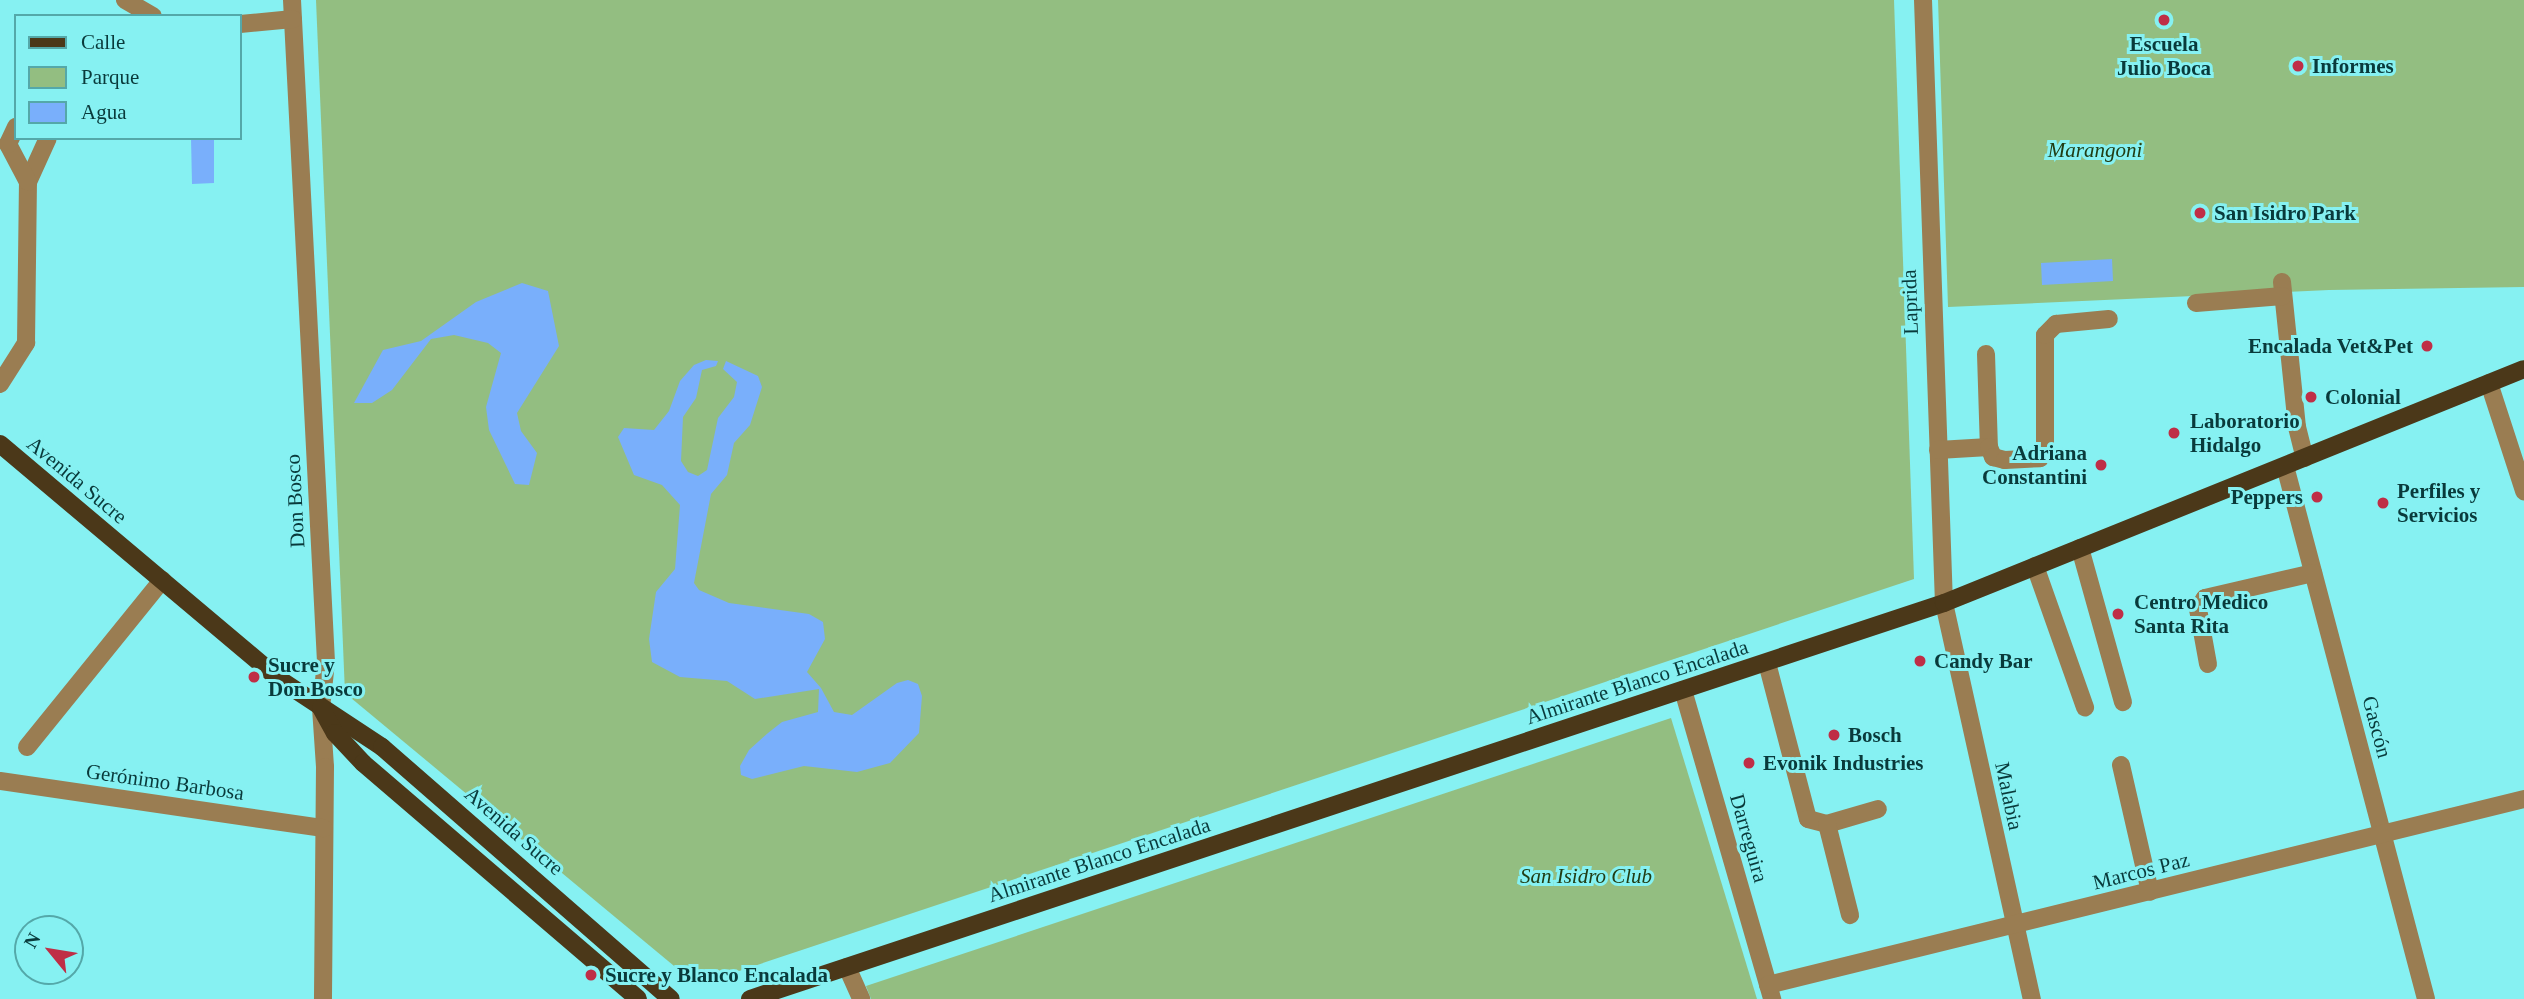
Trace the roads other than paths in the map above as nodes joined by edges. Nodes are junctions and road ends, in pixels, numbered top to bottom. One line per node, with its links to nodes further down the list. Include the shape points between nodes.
1 (125, 0): 4 (street)
2 (292, 0): 5 (street, Don Bosco)
3 (1923, 0): 18 (street, Laprida)
4 (150, 14)
5 (293, 19): 6 (street); 32 (street, Don Bosco, via 326,662)
6 (242, 24)
7 (14, 131): 9 (street, via 8,144)
8 (47, 140): 9 (street)
9 (28, 182): 15 (street, via 26,343)
10 (2196, 303): 19 (street, via 2282,289 2297,427)
11 (2109, 319): 17 (street, via 2056,324 2045,335 2045,447 2040,458 2004,460 1993,457)
12 (1986, 354): 17 (street)
13 (2524, 369): 14 (main road, Almirante Blanco Encalada)
14 (2489, 383): 19 (main road, Almirante Blanco Encalada); 21 (street)
15 (0, 384)
16 (0, 444): 25 (main road, Avenida Sucre)
17 (1989, 447): 18 (street)
18 (1938, 450): 26 (street, Laprida)
19 (2305, 458): 20 (main road, Almirante Blanco Encalada)
20 (2286, 466): 22 (main road, Almirante Blanco Encalada); 24 (street, Gascón)
21 (2524, 491)
22 (2080, 548): 23 (main road, Almirante Blanco Encalada); 30 (street)
23 (2035, 566): 26 (main road, Almirante Blanco Encalada); 31 (street)
24 (2313, 573): 28 (street, via 2205,598 2198,609); 40 (street, Gascón)
25 (162, 580): 32 (main road, Avenida Sucre); 33 (street)
26 (1944, 603): 27 (main road, Almirante Blanco Encalada); 43 (street, Malabia)
27 (1767, 663): 29 (main road, Almirante Blanco Encalada); 38 (street, via 1808,819)
28 (2208, 664)
29 (1683, 690): 44 (main road, Almirante Blanco Encalada); 45 (street, Darreguira)
30 (2123, 702)
31 (2085, 707)
32 (321, 708): 39 (street, Don Bosco); 48 (main road, Avenida Sucre, via 335,733 363,763); 49 (main road, Avenida Sucre, via 382,747)
33 (27, 747)
34 (2121, 765): 41 (street)
35 (0, 782): 39 (street, Gerónimo Barbosa)
36 (2524, 799): 40 (street, Marcos Paz)
37 (1878, 809): 38 (street)
38 (1827, 824): 42 (street)
39 (324, 828): 47 (street, Don Bosco)
40 (2381, 834): 41 (street, Marcos Paz); 53 (street, Gascón)
41 (2150, 892): 43 (street, Marcos Paz)
42 (1850, 915)
43 (2014, 927): 45 (street, Marcos Paz); 52 (street, Malabia)
44 (847, 967): 46 (main road, Almirante Blanco Encalada); 51 (street)
45 (1770, 992)
46 (790, 993): 50 (main road, Almirante Blanco Encalada)
47 (323, 999)
48 (638, 999)
49 (671, 999)
50 (750, 999)
51 (861, 999)
52 (2032, 999)
53 (2426, 999)

